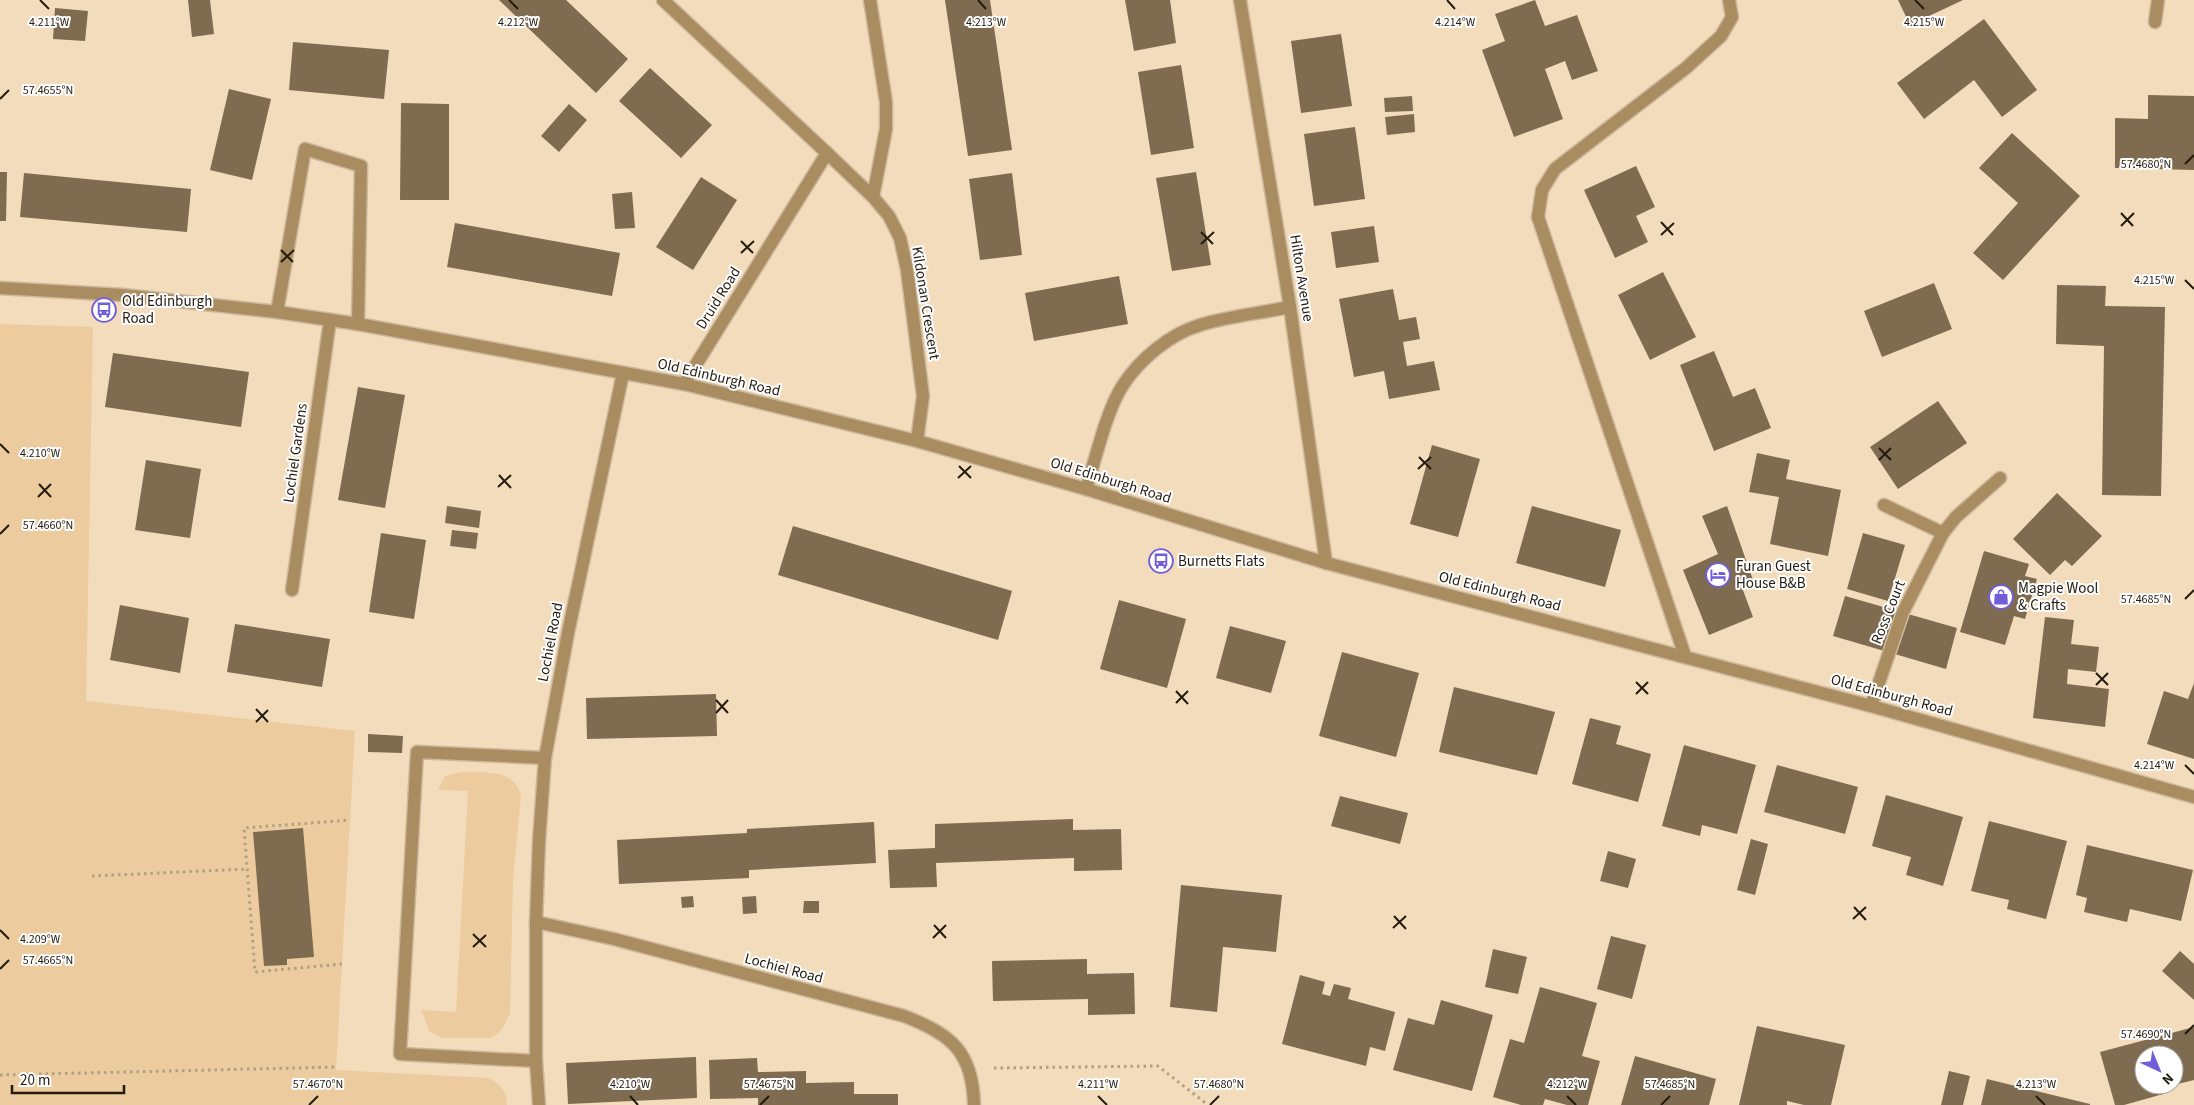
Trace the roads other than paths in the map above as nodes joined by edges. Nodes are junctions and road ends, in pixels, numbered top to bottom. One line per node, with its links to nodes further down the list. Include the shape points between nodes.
1 (663, 0): 7 (street)
2 (870, 0): 8 (street, via 886,102 886,129)
3 (1240, 0): 10 (street, Hilton Avenue)
4 (1729, 0): 23 (street, via 1732,16 1721,36 1686,68 1555,169 1542,190 1538,217)
5 (2158, 0): 6 (street)
6 (2156, 22)
7 (827, 153): 8 (street); 15 (street, Druid Road)
8 (873, 197): 16 (street, Kildonan Crescent, via 890,216 900,238 907,270 923,396)
9 (0, 288): 11 (street, Old Edinburgh Road, via 123,295)
10 (1290, 307): 18 (street, via 1199,325 1168,340 1141,363 1123,386 1115,404); 21 (street, Hilton Avenue)
11 (276, 312): 12 (street, Old Edinburgh Road); 13 (street, via 305,149 361,166)
12 (330, 320): 13 (street, Old Edinburgh Road); 22 (street, Lochiel Gardens)
13 (358, 324): 14 (street, Old Edinburgh Road)
14 (623, 373): 15 (street, Old Edinburgh Road); 25 (street, Lochiel Road)
15 (684, 384): 16 (street, Old Edinburgh Road)
16 (917, 441): 18 (street, Old Edinburgh Road)
17 (2000, 478): 20 (street, Ross Court, via 1956,517)
18 (1086, 489): 21 (street, Old Edinburgh Road)
19 (1884, 505): 20 (street)
20 (1943, 534): 24 (street, Ross Court, via 1902,612)
21 (1326, 563): 23 (street, Old Edinburgh Road)
22 (292, 590)
23 (1685, 656): 24 (street, Old Edinburgh Road)
24 (1871, 706): 26 (street, Old Edinburgh Road)
25 (545, 758): 27 (street, Lochiel Road); 28 (street, via 417,752 400,1054)
26 (2194, 797)
27 (536, 922): 28 (street, Lochiel Road); 30 (street, Lochiel Road, via 614,939 904,1016 931,1027 953,1042 968,1064)
28 (536, 1060): 29 (street, Lochiel Road)
29 (539, 1105)
30 (974, 1105)

